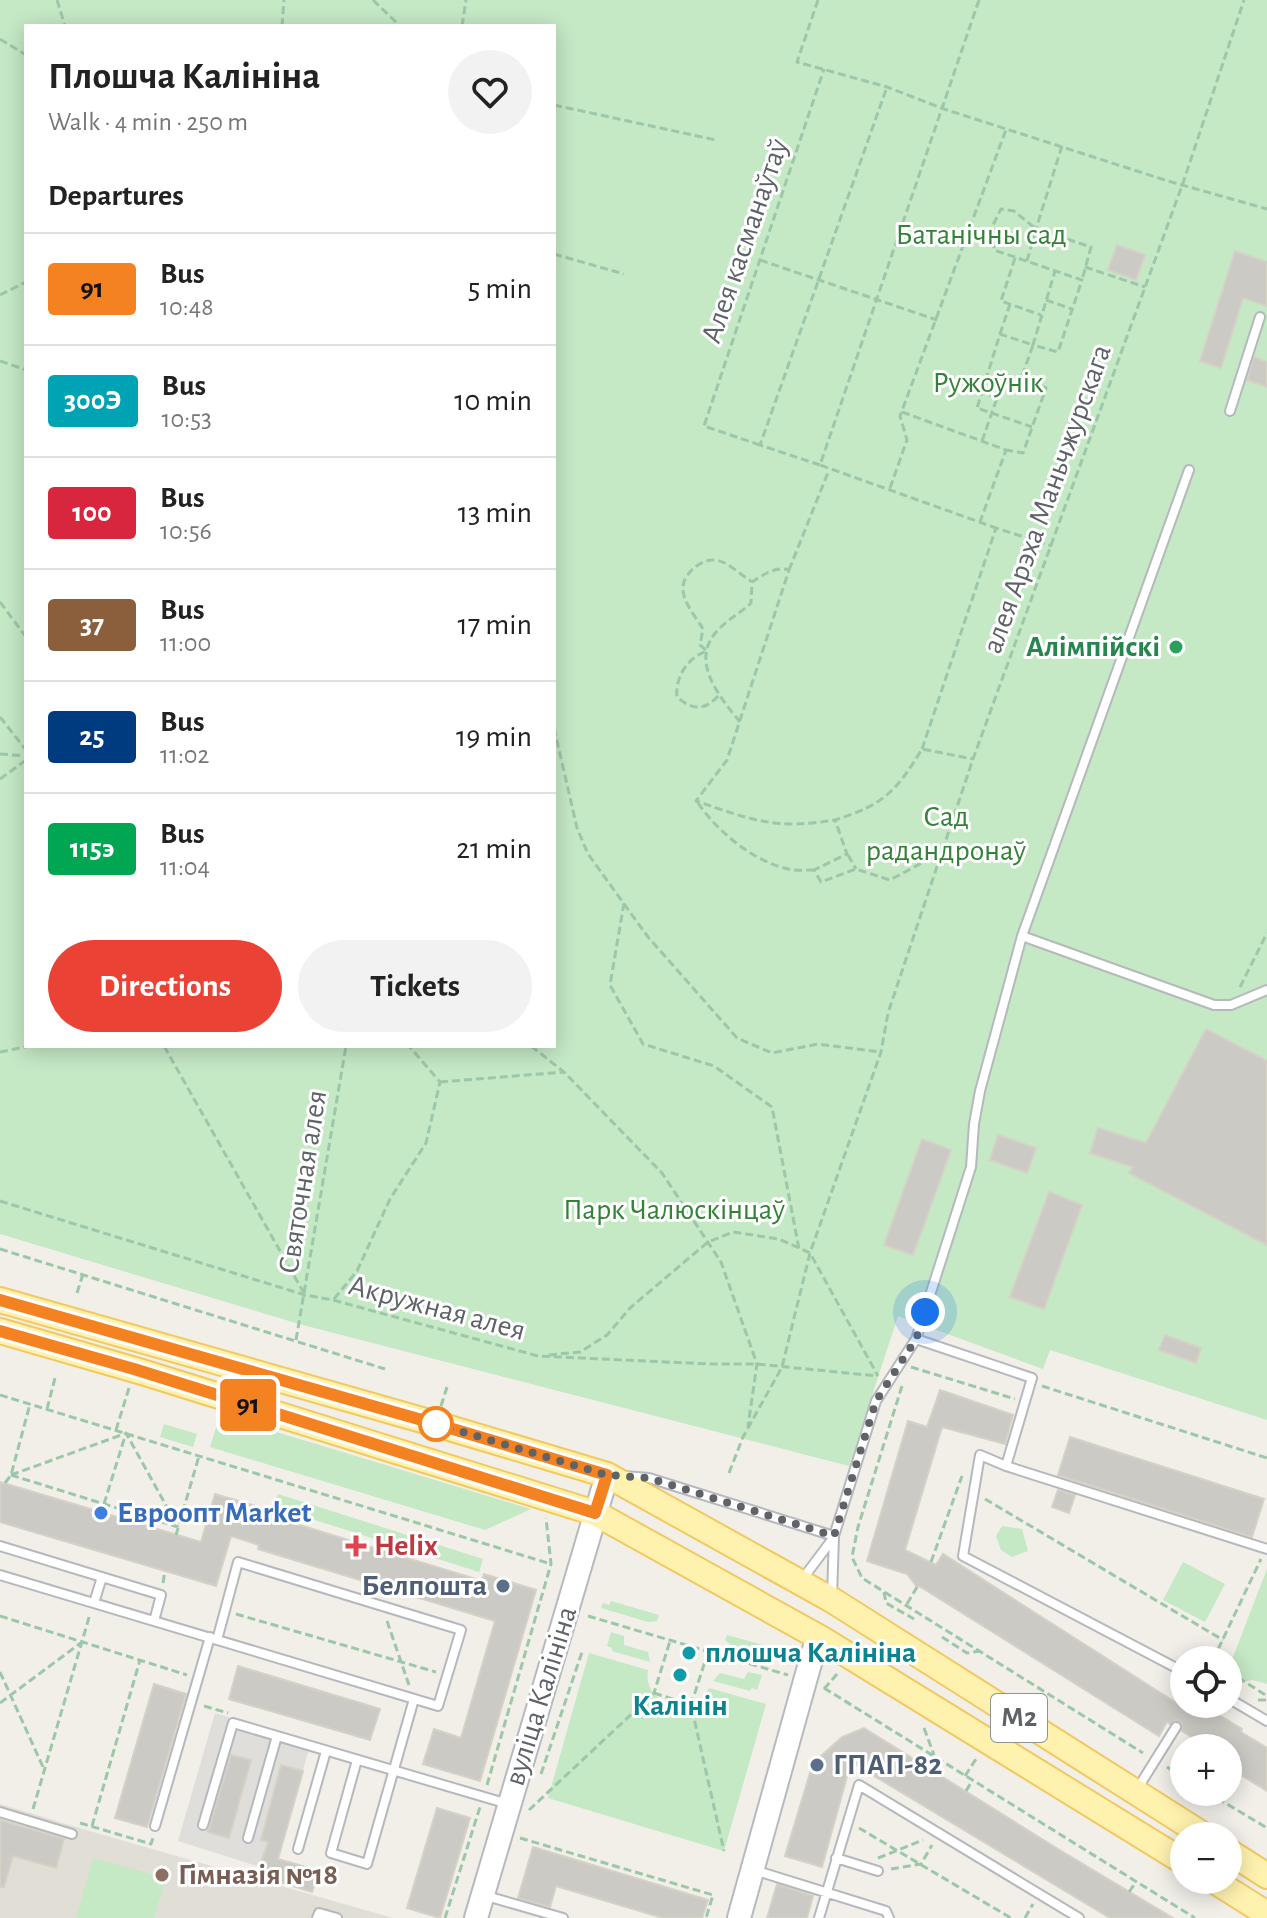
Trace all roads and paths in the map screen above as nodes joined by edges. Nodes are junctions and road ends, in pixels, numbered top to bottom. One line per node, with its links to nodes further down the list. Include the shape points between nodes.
1 (57, 0): 8 (path)
2 (284, 0): 9 (path)
3 (373, 0): 10 (path)
4 (466, 0): 11 (path)
5 (818, 0): 14 (path, via 797,62)
6 (979, 0): 17 (path)
7 (1244, 0): 21 (path, алея Арэха Маньчжурскага)
8 (64, 24)
9 (282, 24)
10 (398, 24)
11 (462, 24)
12 (0, 39): 13 (path)
13 (24, 54)
14 (824, 69): 15 (path); 26 (path, Алея касманаўтаў)
15 (887, 87): 17 (path); 31 (path)
16 (556, 105): 19 (path)
17 (944, 109): 18 (path); 36 (path)
18 (1007, 127): 20 (path); 42 (path)
19 (716, 140)
20 (1062, 146): 21 (path); 23 (path)
21 (1183, 183): 22 (path); 34 (path, алея Арэха Маньчжурскага)
22 (1267, 209)
23 (1036, 229): 25 (path, via 1014,211 1001,209 993,225 994,250); 27 (path); 28 (path, via 1091,247)
24 (556, 255): 30 (path)
25 (1015, 257): 27 (path); 38 (path, via 1001,301)
26 (760, 260): 31 (path); 55 (path, Алея касманаўтаў, via 704,426)
27 (1027, 261): 29 (path)
28 (1085, 267): 32 (path); 34 (path)
29 (1055, 271): 32 (path); 37 (path)
30 (624, 274)
31 (817, 280): 36 (path); 55 (path)
32 (1082, 280): 39 (path)
33 (24, 283): 35 (path)
34 (1145, 287): 63 (path, алея Арэха Маньчжурскага)
35 (0, 295)
36 (877, 300): 42 (path); 57 (path)
37 (1046, 300): 39 (path); 40 (path)
38 (1010, 304): 40 (path); 43 (path)
39 (1072, 309): 44 (path, via 1058,352)
40 (1041, 315): 44 (path)
41 (1260, 317): 50 (lane)
42 (937, 320): 51 (path)
43 (1000, 334): 44 (path); 48 (path)
44 (1033, 345): 47 (path)
45 (0, 361): 46 (path)
46 (24, 369)
47 (1021, 380): 49 (path, via 1005,375); 53 (path, via 1046,388)
48 (982, 392): 49 (path); 52 (path, via 977,408)
49 (997, 398): 52 (path)
50 (1230, 411)
51 (902, 412): 54 (path); 60 (path, via 907,440)
52 (992, 412): 53 (path); 54 (path)
53 (1032, 427): 56 (path, via 1023,453)
54 (982, 441): 56 (path)
55 (760, 445): 57 (path)
56 (1006, 450): 61 (path)
57 (820, 465): 58 (path)
58 (830, 468): 60 (path); 64 (path)
59 (1189, 470): 88 (lane)
60 (890, 488): 61 (path)
61 (980, 522): 62 (path)
62 (996, 528): 63 (path); 74 (path)
63 (1052, 546): 77 (path, алея Арэха Маньчжурскага)
64 (789, 570): 65 (path, via 767,572); 71 (path)
65 (752, 582): 68 (path, via 751,603 721,626); 68 (path, via 713,560 686,575 682,590 703,629 700,645)
66 (0, 602): 67 (path)
67 (24, 634)
68 (707, 651): 69 (path, via 705,668); 69 (path, via 696,654 686,668 676,684 677,697 700,708)
69 (718, 696): 71 (path)
70 (0, 717): 73 (path)
71 (740, 722): 80 (path, via 727,760)
72 (556, 737): 86 (path, via 577,828 588,854)
73 (24, 747)
74 (922, 749): 77 (path); 81 (path, via 902,782 884,797 865,811)
75 (0, 754): 76 (path)
76 (24, 758)
77 (973, 759): 82 (path, алея Арэха Маньчжурскага)
78 (24, 760): 79 (path)
79 (0, 779)
80 (696, 801): 81 (path, via 770,824); 85 (path, via 710,820 762,859 789,870)
81 (835, 820): 83 (path)
82 (942, 852): 84 (path, via 890,880); 97 (path, алея Арэха Маньчжурскага, via 888,1013)
83 (847, 854): 84 (path); 85 (path)
84 (856, 869): 85 (path, via 821,882)
85 (814, 870)
86 (624, 903): 97 (path, via 737,1038 772,1053 818,1044); 103 (path, via 610,985 643,1044 714,1066 772,1107)
87 (1267, 933): 90 (path)
88 (1022, 936): 90 (lane, via 1214,1005); 111 (lane, via 980,1091 971,1167)
89 (1267, 990): 90 (lane)
90 (1231, 1005)
91 (24, 1047): 96 (path)
92 (165, 1048): 107 (path)
93 (346, 1048): 107 (path, Святочная алея)
94 (411, 1048): 99 (path)
95 (534, 1048): 98 (path)
96 (0, 1052)
97 (881, 1052): 104 (path, алея Арэха Маньчжурскага)
98 (564, 1072): 99 (path); 101 (path, via 662,1173)
99 (440, 1082): 109 (path, via 426,1143 390,1199 357,1271)
100 (0, 1201): 107 (path, Акружная алея)
101 (708, 1242): 103 (path, via 733,1232 779,1239); 113 (path, via 630,1308 607,1335 580,1352); 114 (path, via 721,1262)
102 (0, 1249): 105 (path)
103 (799, 1249): 104 (path)
104 (810, 1253): 115 (path, алея Арэха Маньчжурскага); 115 (path, Акружная алея, via 878,1376)
105 (83, 1274): 106 (path); 112 (path)
106 (77, 1293)
107 (305, 1295): 109 (path, Акружная алея); 112 (path, Святочная алея)
108 (0, 1300): 135 (main road, М2)
109 (333, 1300): 113 (path, Акружная алея)
110 (0, 1331): 140 (main road, М2)
111 (916, 1339): 119 (lane, via 1032,1378); 123 (path, via 908,1366); 144 (lane, via 876,1401)
112 (296, 1340): 116 (path)
113 (538, 1356): 114 (path, Акружная алея)
114 (757, 1364): 115 (path, Акружная алея); 128 (path)
115 (782, 1367): 128 (path, алея Арэха Маньчжурскага)
116 (385, 1369)
117 (55, 1378): 126 (path)
118 (904, 1380): 153 (path, via 852,1557 862,1578)
119 (1031, 1382): 131 (path); 132 (lane)
120 (447, 1387): 124 (path)
121 (0, 1395): 125 (path)
122 (126, 1397): 127 (path)
123 (1019, 1400)
124 (442, 1402)
125 (30, 1404): 126 (path); 134 (path)
126 (47, 1409): 127 (path)
127 (116, 1430): 129 (path)
128 (747, 1431): 133 (path)
129 (126, 1433): 130 (path); 134 (path); 139 (path); 142 (path)
130 (199, 1456): 142 (path); 148 (path)
131 (1267, 1458)
132 (1006, 1466): 138 (lane, via 980,1455); 146 (lane)
133 (729, 1473)
134 (11, 1475): 137 (path); 139 (path)
135 (607, 1475): 140 (main road, вуліца Калініна); 144 (lane, via 649,1478); 151 (main road, М2)
136 (963, 1475): 147 (path)
137 (5, 1483)
138 (974, 1492): 166 (path); 174 (lane, via 963,1556)
139 (104, 1504): 142 (path)
140 (595, 1513): 165 (main road, М2); 206 (main road, вуліца Калініна)
141 (545, 1517): 148 (path)
142 (178, 1527): 143 (path)
143 (176, 1535)
144 (834, 1536): 151 (lane); 154 (lane)
145 (0, 1546): 150 (lane)
146 (1266, 1549): 166 (path)
147 (931, 1562)
148 (551, 1564): 204 (path)
149 (0, 1575): 155 (lane)
150 (102, 1577): 155 (lane); 162 (lane, via 161,1595)
151 (800, 1582): 154 (main road, М2)
152 (917, 1587): 156 (path)
153 (884, 1591): 156 (path); 161 (path, via 886,1603)
154 (832, 1600): 203 (main road, М2)
155 (94, 1603): 162 (lane); 168 (path)
156 (907, 1604): 170 (path)
157 (382, 1606): 158 (lane, via 238,1562); 173 (path); 177 (lane, via 461,1630)
158 (226, 1612): 164 (lane); 173 (path)
159 (0, 1616): 168 (path)
160 (588, 1616): 167 (path)
161 (914, 1619)
162 (154, 1621): 164 (lane)
163 (942, 1637): 170 (path, via 967,1653)
164 (214, 1638): 179 (lane); 184 (lane)
165 (822, 1639): 222 (main road, М2); 227 (main road, via 815,1646)
166 (1223, 1640): 169 (path)
167 (670, 1641): 171 (path); 181 (path)
168 (82, 1642): 172 (path); 182 (path); 197 (path)
169 (1220, 1646)
170 (980, 1651): 196 (path)
171 (708, 1652): 178 (path); 186 (path)
172 (140, 1660): 179 (path); 212 (path)
173 (399, 1662): 177 (path); 184 (path)
174 (1170, 1665)
175 (0, 1672): 182 (path)
176 (837, 1674): 193 (path, via 824,1688)
177 (447, 1675): 184 (lane, via 438,1706)
178 (791, 1676)
179 (198, 1679): 213 (lane)
180 (1242, 1680): 183 (path)
181 (654, 1693): 186 (path); 206 (path)
182 (11, 1696): 185 (path); 197 (path)
183 (1267, 1696)
184 (414, 1699): 199 (lane)
185 (0, 1703)
186 (691, 1705): 221 (path)
187 (1242, 1706): 188 (lane)
188 (1267, 1721)
189 (924, 1726): 193 (path)
190 (1176, 1727): 196 (lane)
191 (277, 1736): 192 (lane); 211 (lane, via 233,1723); 217 (lane)
192 (326, 1751): 195 (lane); 219 (lane)
193 (935, 1757): 200 (path)
194 (975, 1759): 200 (path)
195 (357, 1760): 199 (lane); 199 (lane, via 331,1853 367,1864)
196 (1156, 1761): 198 (path); 203 (lane)
197 (45, 1770): 207 (path)
198 (1170, 1770)
199 (394, 1771): 204 (lane)
200 (965, 1776): 201 (path)
201 (972, 1781): 202 (path); 230 (path)
202 (966, 1791)
203 (1136, 1791): 210 (main road, М2)
204 (483, 1797): 206 (lane); 239 (path)
205 (1230, 1806): 214 (path)
206 (519, 1807): 233 (main road, вуліца Калініна)
207 (33, 1809)
208 (0, 1812): 215 (lane)
209 (848, 1821): 216 (lane, via 859,1785); 220 (path); 223 (lane)
210 (1184, 1822)
211 (203, 1825)
212 (92, 1826)
213 (155, 1826)
214 (1267, 1828)
215 (72, 1834)
216 (940, 1834): 220 (path); 225 (path); 246 (lane)
217 (248, 1838)
218 (520, 1838): 241 (path, via 713,1895)
219 (298, 1849)
220 (897, 1850): 225 (path); 226 (path)
221 (724, 1851)
222 (1170, 1853)
223 (836, 1858): 226 (lane); 232 (lane)
224 (1242, 1860): 229 (main road)
225 (921, 1864): 228 (path); 245 (path)
226 (860, 1866): 228 (lane)
227 (753, 1870): 232 (lane); 242 (main road)
228 (878, 1871)
229 (1267, 1876)
230 (1136, 1882): 231 (path); 247 (path)
231 (1129, 1892)
232 (825, 1893): 243 (lane); 244 (lane, via 886,1911)
233 (483, 1894): 236 (lane); 240 (main road, вуліца Калініна)
234 (1235, 1894): 235 (main road)
235 (1267, 1914)
236 (558, 1917)
237 (317, 1918): 238 (lane, via 319,1913)
238 (337, 1918)
239 (445, 1918)
240 (476, 1918)
241 (706, 1918)
242 (739, 1918)
243 (819, 1918)
244 (889, 1918)
245 (1011, 1918)
246 (1079, 1918)
247 (1195, 1918)

